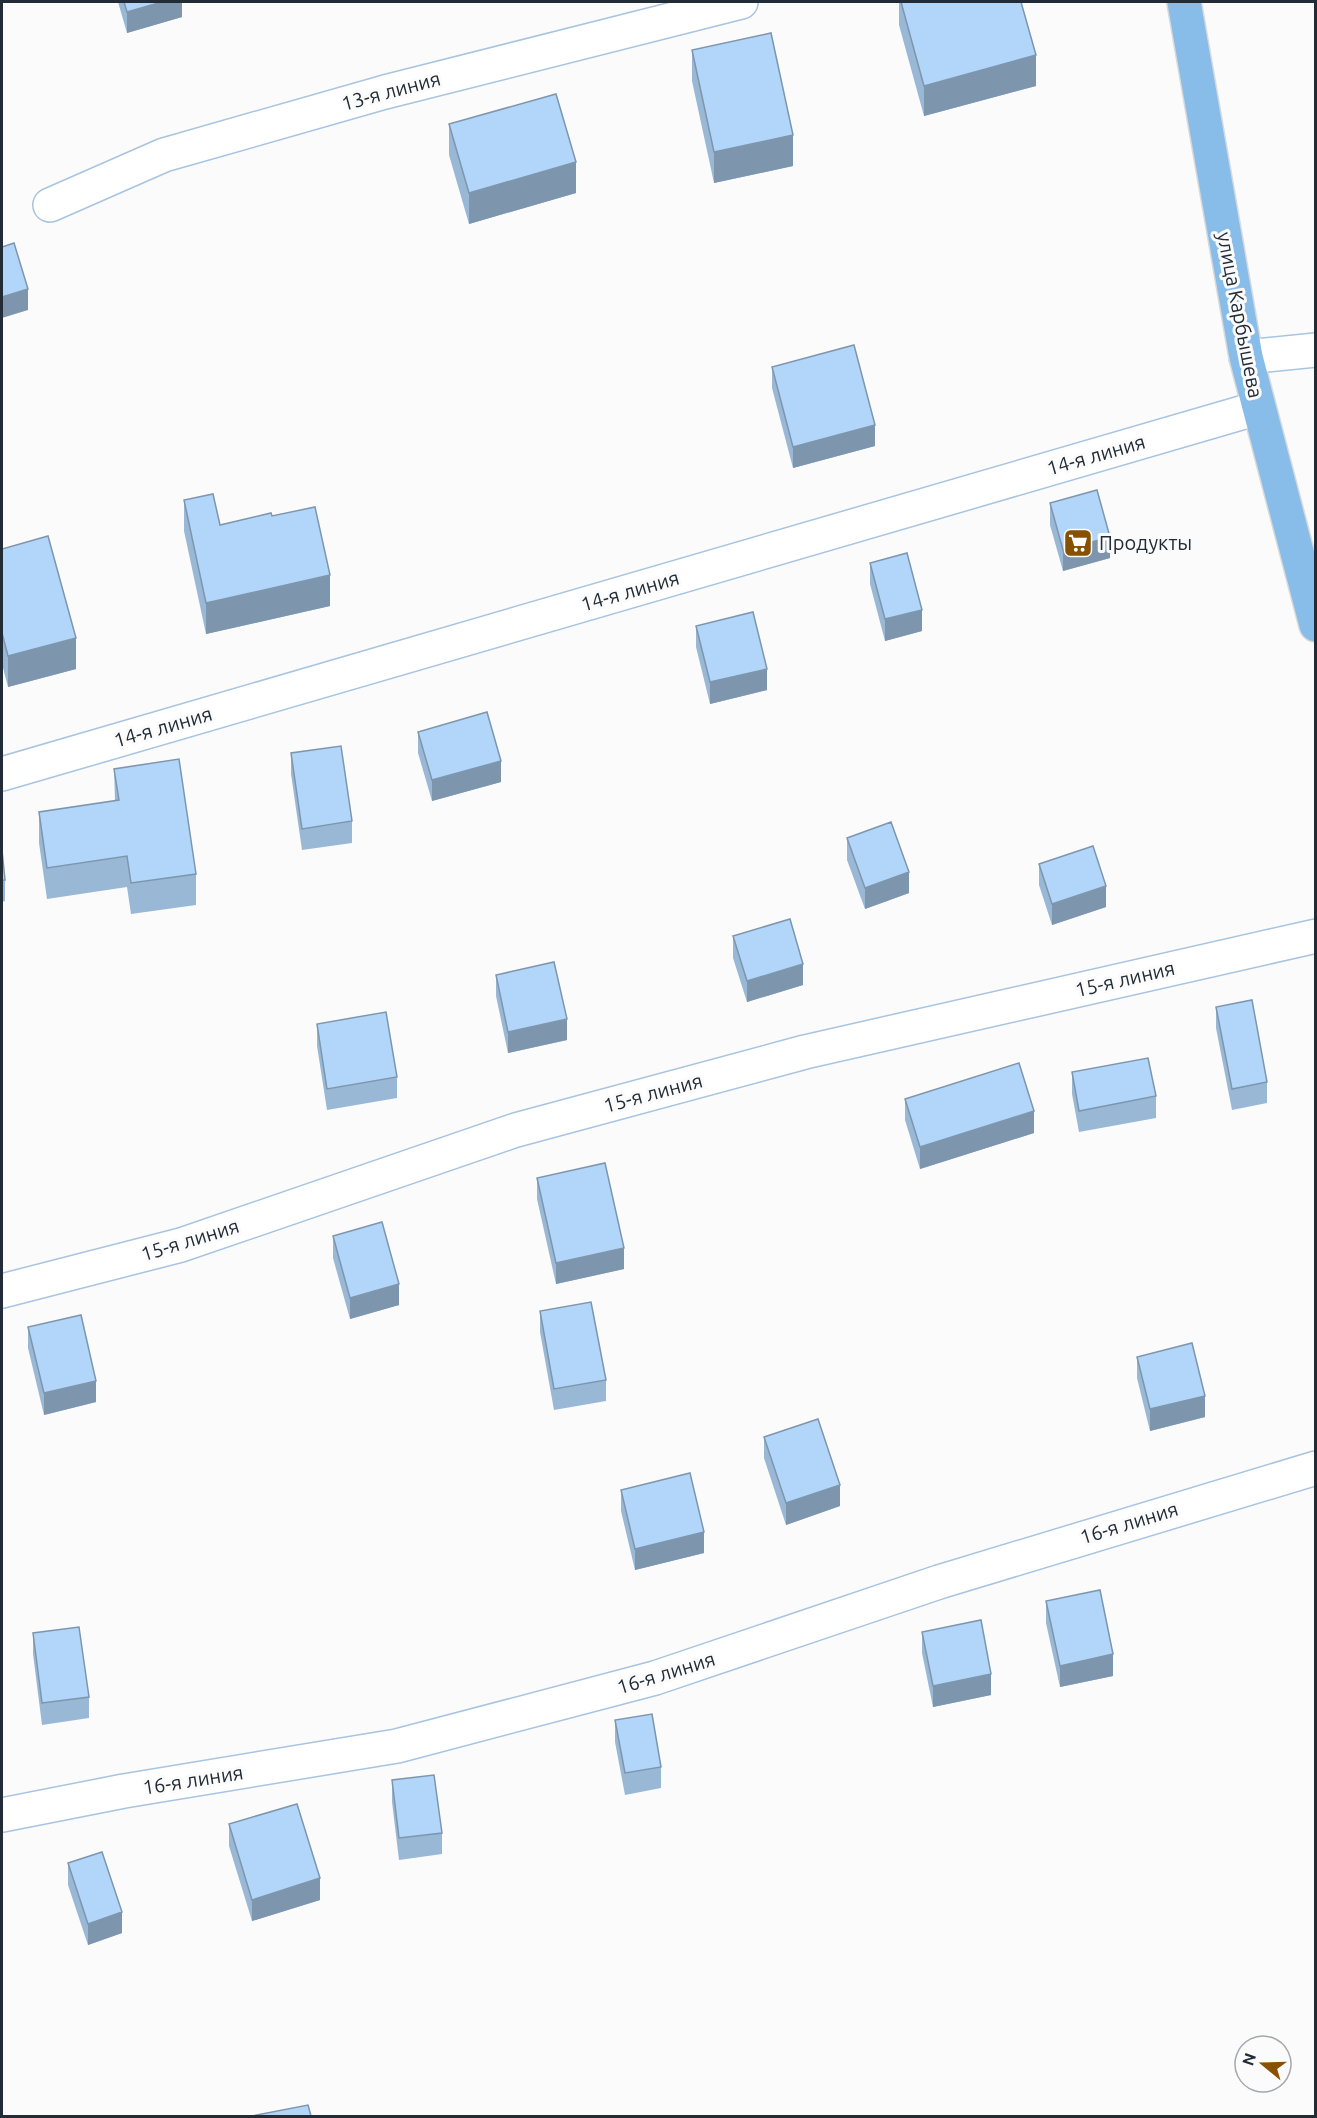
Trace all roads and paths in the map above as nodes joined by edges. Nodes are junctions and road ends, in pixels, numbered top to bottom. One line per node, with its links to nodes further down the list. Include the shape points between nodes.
1 (741, 2): 3 (street, 13-я линия, via 385,92 164,155)
2 (1184, 2): 5 (main road, улица Карбышева)
3 (50, 205)
4 (1316, 350): 5 (street)
5 (1246, 357): 6 (main road, улица Карбышева)
6 (1258, 408): 7 (main road, улица Карбышева); 8 (street, 14-я линия)
7 (1316, 625)
8 (2, 774)
9 (1316, 936): 10 (street, 15-я линия, via 770,1061 516,1130 182,1245)
10 (2, 1291)
11 (1316, 1468): 12 (street, 16-я линия, via 939,1582 655,1678 397,1746)
12 (2, 1815)

